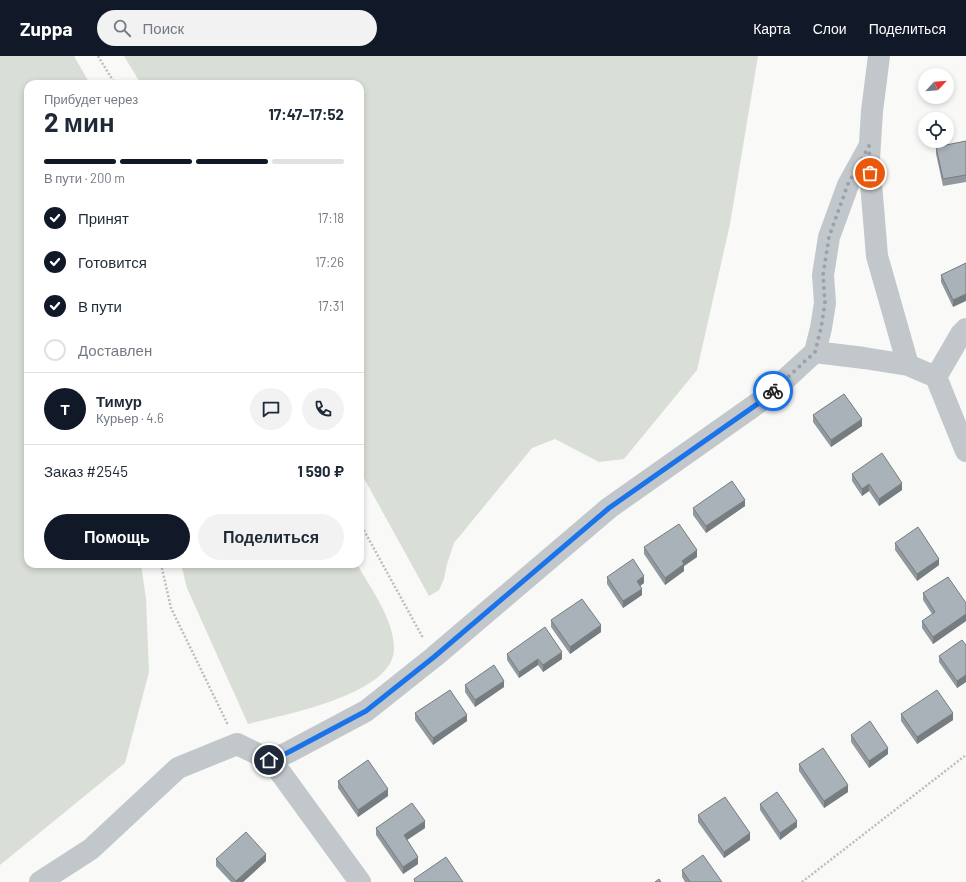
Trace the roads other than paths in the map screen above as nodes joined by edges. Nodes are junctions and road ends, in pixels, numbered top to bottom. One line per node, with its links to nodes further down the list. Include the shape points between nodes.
1 (879, 56): 2 (street)
2 (869, 146): 4 (street, via 848,184 829,237 823,275 825,303); 5 (street, via 877,256)
3 (966, 329): 6 (street)
4 (820, 352): 5 (street); 8 (street, via 766,398 609,508 434,657 366,711)
5 (908, 365): 6 (street)
6 (936, 377): 7 (street)
7 (966, 451)
8 (269, 760): 9 (street, via 237,744 178,768 91,849); 10 (street)
9 (40, 882)
10 (360, 882)

